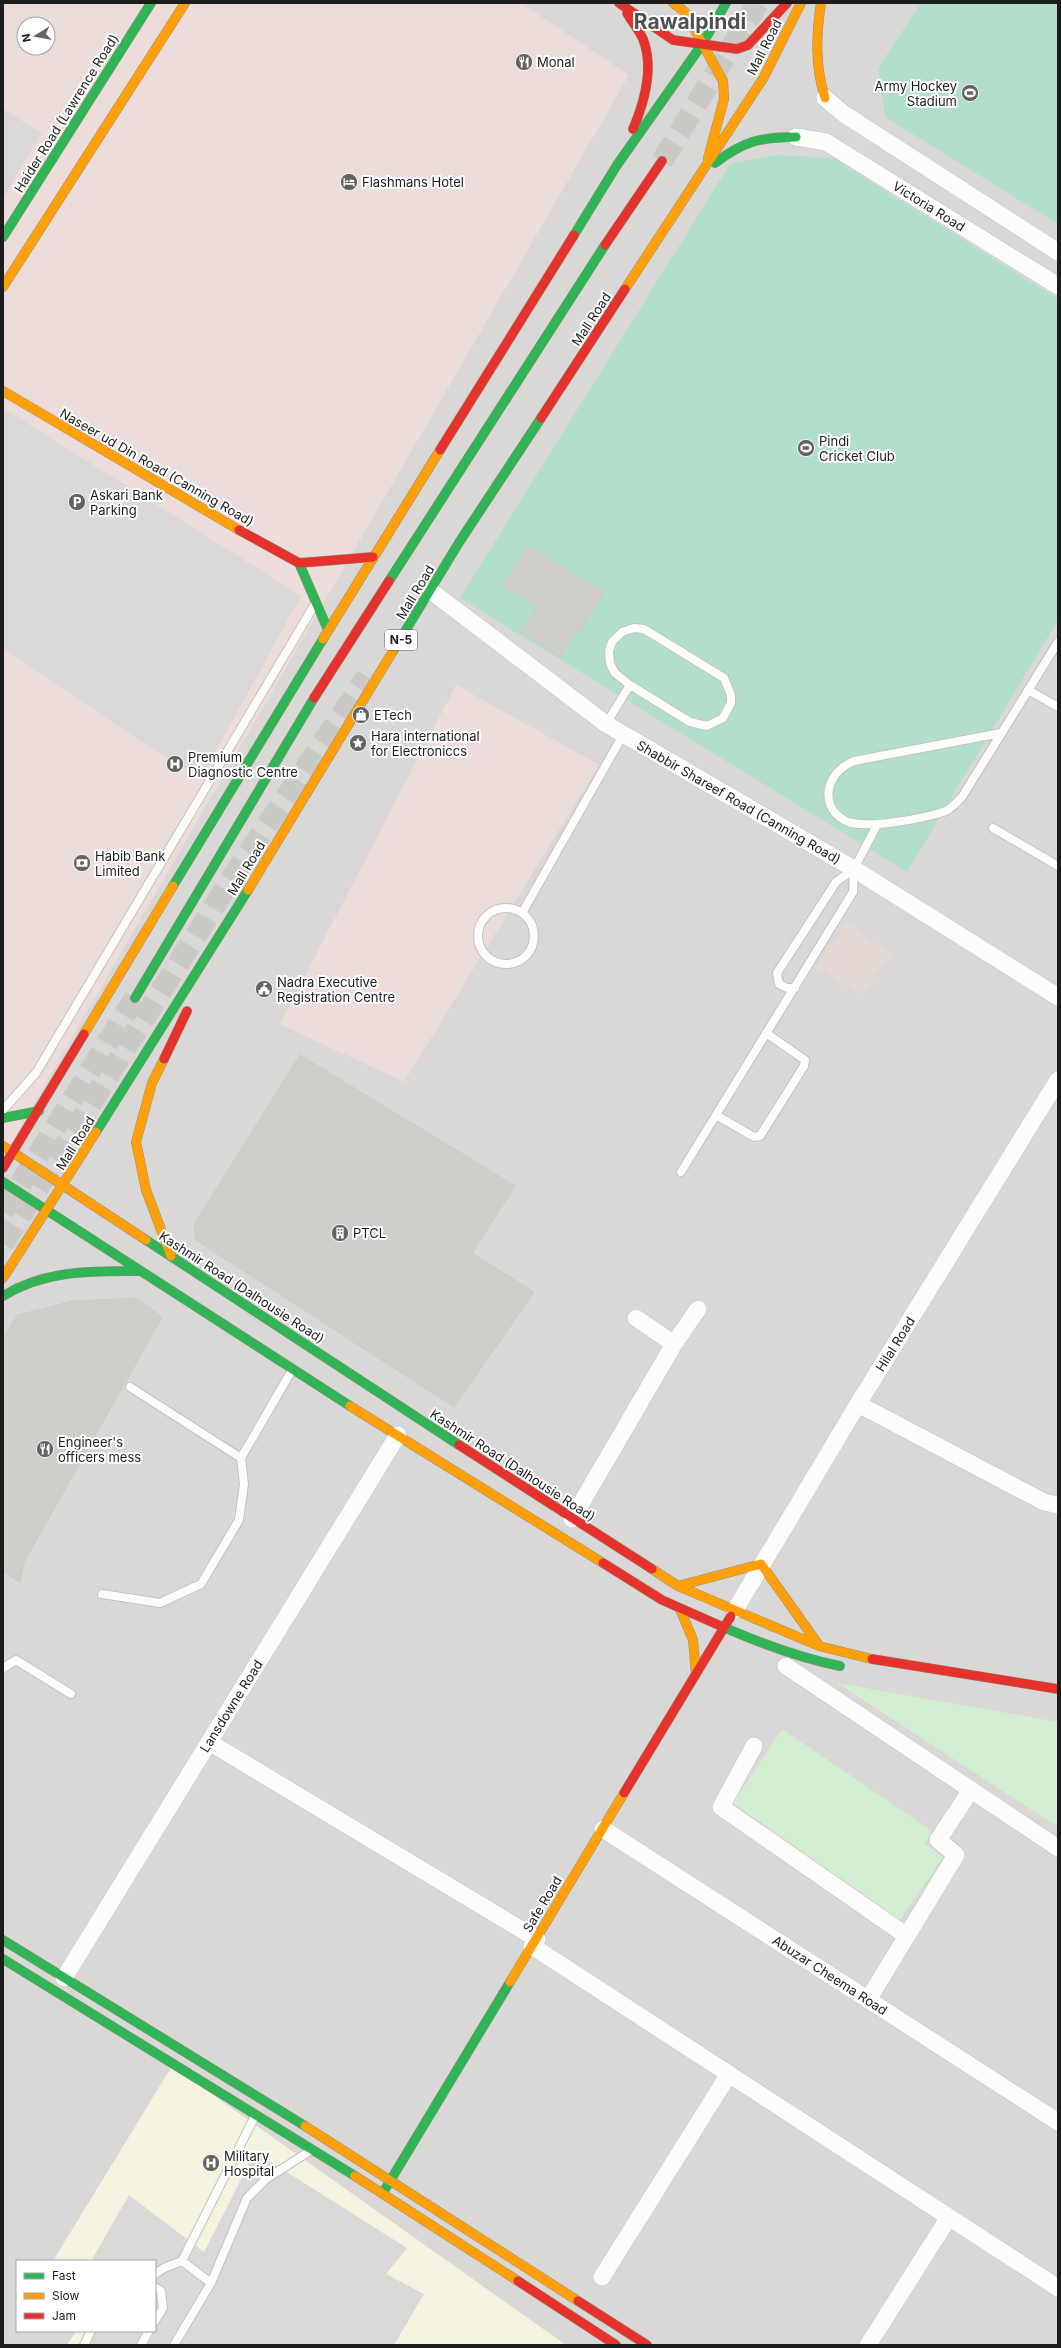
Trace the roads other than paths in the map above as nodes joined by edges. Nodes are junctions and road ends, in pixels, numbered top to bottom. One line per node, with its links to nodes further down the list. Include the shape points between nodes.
1 (151, 3): 15 (main road, Haider Road (Lawrence Road))
2 (185, 3): 17 (main road)
3 (673, 3): 9 (main road, via 685,12)
4 (726, 3): 9 (main road)
5 (787, 3): 9 (main road, via 748,46 737,49)
6 (801, 3): 14 (main road, Mall Road / N-5, via 764,77)
7 (821, 3): 10 (main road, via 815,54 818,78)
8 (621, 4): 9 (main road, via 667,37); 13 (main road, via 644,42 647,79 639,117)
9 (703, 43): 13 (main road); 14 (main road, via 723,81 724,99)
10 (825, 98): 16 (street, via 844,114)
11 (796, 137): 14 (main road, via 757,138 736,147); 18 (street, Victoria Road, via 826,142)
12 (662, 161): 40 (main road, Mall Road, via 570,297 291,734)
13 (617, 165): 20 (main road)
14 (704, 172): 22 (main road, Mall Road / N-5, via 460,541)
15 (3, 237)
16 (1058, 252)
17 (3, 286)
18 (1058, 286)
19 (3, 391): 21 (main road, Naseer ud Din Road (Canning Road))
20 (373, 557): 21 (main road); 24 (main road)
21 (299, 563): 23 (main road)
22 (431, 591): 29 (street, Shabbir Shareef Road (Canning Road)); 37 (main road, Mall Road / N-5)
23 (316, 602): 24 (main road); 43 (lane, via 36,1073)
24 (328, 630): 44 (main road)
25 (1058, 642): 27 (lane)
26 (630, 685): 26 (lane, via 700,726 715,724 723,718 731,704 731,695 724,678 644,629 634,628 622,632 612,642 609,651 610,664 615,673); 29 (lane)
27 (1028, 690): 28 (lane); 30 (lane)
28 (1058, 707)
29 (606, 724): 31 (street, Shabbir Shareef Road (Canning Road))
30 (1001, 733): 32 (lane, via 962,797 948,810); 32 (lane, via 843,765 831,780 828,793 832,807 845,821)
31 (623, 735): 35 (street, Shabbir Shareef Road (Canning Road)); 36 (lane)
32 (877, 825): 35 (lane)
33 (994, 828): 34 (lane)
34 (1058, 866)
35 (854, 869): 38 (lane, via 853,892); 38 (lane, via 836,882 777,973 779,984); 39 (street, Shabbir Shareef Road (Canning Road))
36 (522, 913): 36 (lane, via 530,921 534,932 530,949 518,961 507,964 496,962 486,955 480,946 478,934 482,923 489,914 500,909 511,908)
37 (204, 962): 52 (main road, Mall Road / N-5); 54 (main road, via 185,1017 152,1083 136,1142 146,1190)
38 (795, 988): 41 (lane)
39 (1058, 997)
40 (135, 998)
41 (766, 1033): 45 (lane); 45 (lane, via 805,1060 804,1066 760,1136 754,1137)
42 (1058, 1080): 63 (street, Hilal Road)
43 (3, 1110)
44 (39, 1111): 46 (main road); 48 (main road)
45 (716, 1115): 50 (lane)
46 (3, 1118)
47 (3, 1146): 48 (main road, Kashmir Road (Dalhousie Road))
48 (13, 1152): 49 (main road); 52 (main road, Kashmir Road (Dalhousie Road))
49 (3, 1168)
50 (680, 1172)
51 (3, 1182): 53 (main road)
52 (63, 1186): 53 (main road, Mall Road / N-5); 54 (main road, Kashmir Road (Dalhousie Road))
53 (47, 1211): 55 (main road); 56 (main road, Mall Road / N-5)
54 (172, 1256): 67 (main road, Kashmir Road (Dalhousie Road))
55 (139, 1271): 57 (main road, via 79,1271 30,1281); 61 (main road)
56 (3, 1278)
57 (3, 1296)
58 (698, 1309): 60 (street)
59 (636, 1318): 60 (street)
60 (674, 1344): 67 (street)
61 (292, 1370): 64 (main road); 65 (lane)
62 (130, 1387): 65 (lane)
63 (858, 1404): 66 (street, via 1044,1502); 68 (street, Hilal Road)
64 (398, 1435): 71 (main road); 81 (street, Lansdowne Road)
65 (241, 1458): 70 (lane, via 244,1484 239,1520 201,1584 160,1603)
66 (1058, 1505)
67 (572, 1519): 69 (main road, Kashmir Road (Dalhousie Road))
68 (761, 1564): 69 (main road); 72 (street, Hilal Road); 74 (main road)
69 (678, 1586): 72 (main road, Kashmir Road (Dalhousie Road))
70 (102, 1594)
71 (680, 1609): 73 (main road); 78 (main road, via 691,1627 695,1645)
72 (734, 1610): 73 (main road, Safe Road); 74 (main road, Kashmir Road (Dalhousie Road))
73 (724, 1628): 77 (main road, via 816,1661); 78 (main road, Safe Road)
74 (819, 1646): 79 (main road, Kashmir Road (Dalhousie Road), via 877,1661)
75 (786, 1666): 83 (street)
76 (3, 1668): 80 (lane, via 16,1660)
77 (847, 1668)
78 (696, 1674): 84 (main road, Safe Road)
79 (1058, 1689)
80 (71, 1694)
81 (209, 1742): 88 (street); 90 (street, Lansdowne Road)
82 (754, 1746): 86 (street, via 721,1807)
83 (971, 1790): 85 (street); 86 (street, via 938,1840 956,1855)
84 (603, 1829): 88 (main road, Safe Road); 91 (street, Abuzar Cheema Road)
85 (1058, 1848)
86 (907, 1936): 91 (street)
87 (3, 1940): 90 (main road)
88 (534, 1942): 92 (street); 96 (main road, Safe Road)
89 (3, 1960): 93 (main road)
90 (64, 1978): 96 (main road)
91 (868, 2000): 94 (street, Abuzar Cheema Road)
92 (729, 2074): 98 (street); 101 (street)
93 (256, 2115): 95 (main road); 99 (lane)
94 (1058, 2122)
95 (311, 2150): 97 (main road); 102 (lane, via 266,2179 247,2198)
96 (391, 2180): 97 (main road, Safe Road); 112 (main road)
97 (383, 2194): 111 (main road)
98 (949, 2217): 104 (street); 113 (street)
99 (182, 2261): 100 (lane); 102 (lane)
100 (156, 2273)
101 (602, 2277)
102 (211, 2283): 110 (lane)
103 (156, 2288): 105 (lane, via 161,2291 162,2308)
104 (1058, 2288)
105 (156, 2319)
106 (91, 2332): 108 (lane)
107 (148, 2332): 109 (lane)
108 (84, 2345)
109 (141, 2345)
110 (174, 2345)
111 (616, 2345)
112 (647, 2345)
113 (868, 2345)

